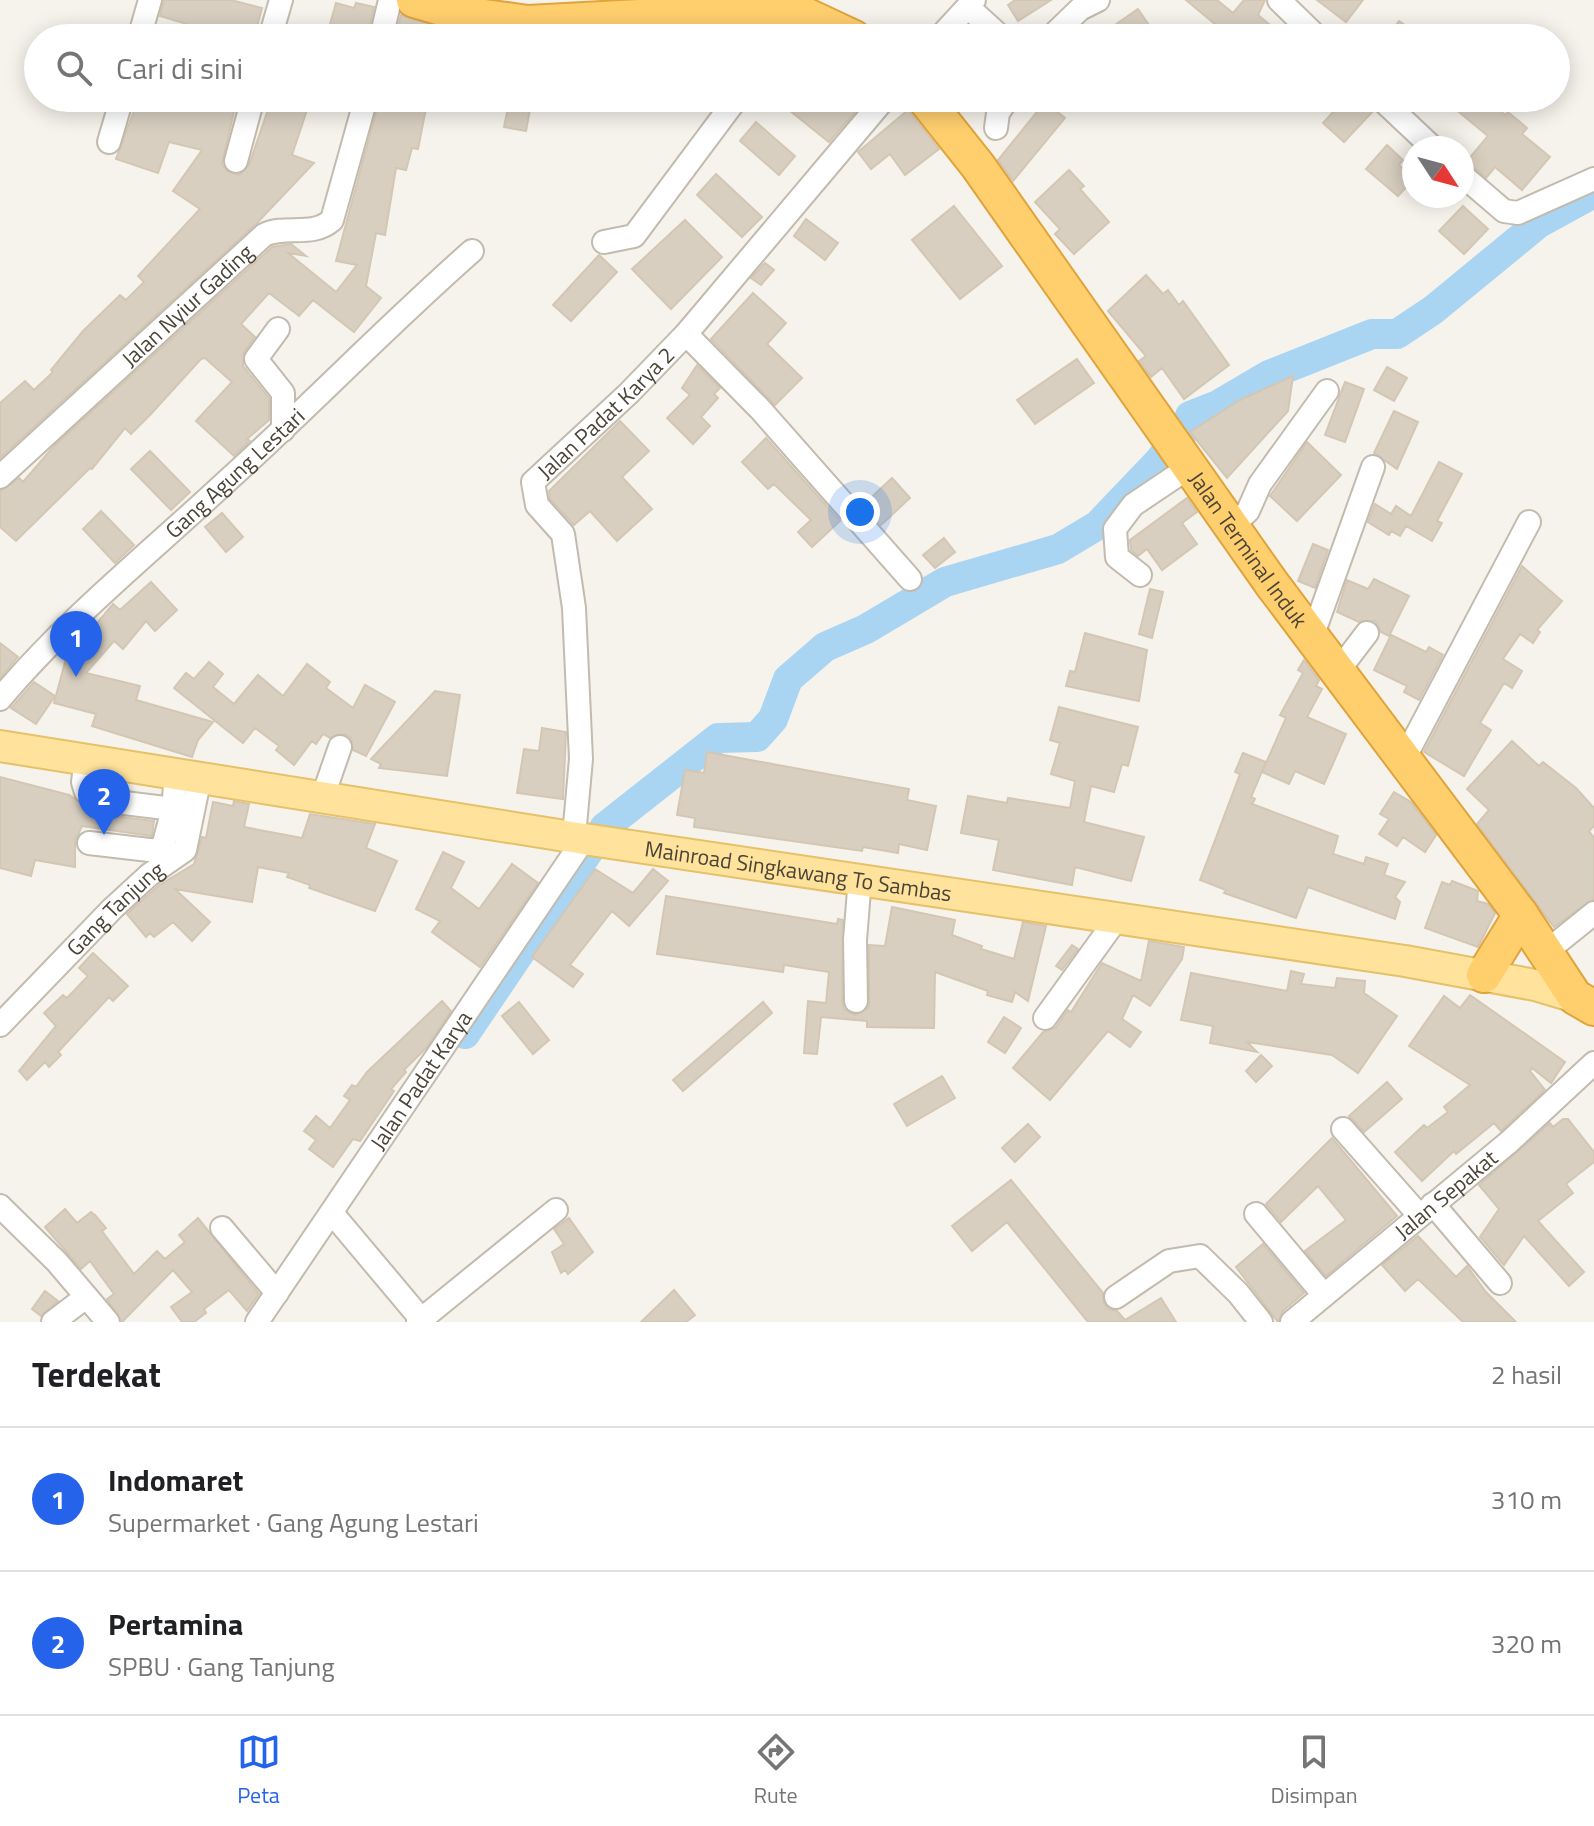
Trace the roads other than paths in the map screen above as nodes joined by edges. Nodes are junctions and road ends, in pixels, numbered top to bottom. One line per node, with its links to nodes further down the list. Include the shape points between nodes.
1 (150, 0): 9 (street)
2 (281, 0): 10 (street)
3 (390, 0): 11 (street)
4 (414, 0): 8 (highway, via 504,21)
5 (1098, 0): 15 (street)
6 (1279, 0): 16 (street)
7 (971, 4): 13 (street); 14 (street)
8 (654, 9): 12 (highway)
9 (143, 24)
10 (274, 24)
11 (384, 24)
12 (772, 24)
13 (952, 24)
14 (989, 24)
15 (1064, 24)
16 (1304, 24)
17 (118, 112): 27 (street)
18 (249, 112): 28 (street)
19 (362, 112): 39 (street, Jalan Nyiur Gading, via 332,220 319,229 276,229 264,235)
20 (727, 112): 31 (street, via 634,236)
21 (873, 112): 34 (street, Jalan Padat Karya 2)
22 (935, 112): 37 (highway, Jalan Terminal Induk)
23 (999, 112): 25 (street)
24 (1395, 112): 26 (street)
25 (996, 128)
26 (1420, 136)
27 (109, 142)
28 (236, 161)
29 (1594, 179): 30 (street, via 1518,213 1504,211)
30 (1474, 185)
31 (604, 242)
32 (472, 251): 36 (street, Gang Agung Lestari)
33 (278, 329): 36 (street, via 256,359 283,393)
34 (686, 334): 43 (street, via 760,409); 55 (street, Jalan Padat Karya 2, via 533,482 537,505 563,534 574,608)
35 (1327, 391): 41 (street, via 1260,484 1248,511)
36 (283, 430): 47 (street, Gang Agung Lestari, via 43,652)
37 (1183, 456): 41 (highway, Jalan Terminal Induk); 42 (street, via 1115,529 1117,557)
38 (1373, 467): 45 (street)
39 (0, 477)
40 (1529, 522): 50 (street)
41 (1232, 526): 45 (highway, Jalan Terminal Induk)
42 (1140, 575)
43 (910, 579)
44 (1367, 633): 46 (street)
45 (1312, 637): 46 (highway, Jalan Terminal Induk)
46 (1338, 671): 50 (highway, Jalan Terminal Induk)
47 (0, 699)
48 (0, 746): 51 (main road, Mainroad Singkawang To Sambas)
49 (340, 747): 53 (street)
50 (1404, 759): 59 (highway, Jalan Terminal Induk)
51 (86, 760): 52 (main road, Mainroad Singkawang To Sambas); 54 (street, via 83,782 92,798)
52 (188, 776): 53 (main road, Mainroad Singkawang To Sambas); 54 (street); 66 (street, Gang Tanjung, via 185,850 112,909)
53 (323, 796): 55 (main road, Mainroad Singkawang To Sambas)
54 (173, 809): 56 (street, via 158,851)
55 (588, 839): 57 (main road, Mainroad Singkawang To Sambas); 72 (street, Jalan Padat Karya)
56 (89, 843)
57 (860, 878): 60 (main road, Mainroad Singkawang To Sambas); 63 (street)
58 (1594, 913): 61 (street)
59 (1521, 915): 61 (highway, Jalan Terminal Induk); 62 (highway)
60 (1118, 917): 62 (main road, Mainroad Singkawang To Sambas); 65 (street)
61 (1547, 951): 64 (highway, Jalan Terminal Induk)
62 (1484, 975): 64 (main road, Mainroad Singkawang To Sambas)
63 (856, 1001)
64 (1584, 1003)
65 (1045, 1018)
66 (0, 1025)
67 (1594, 1063): 71 (street, Jalan Sepakat)
68 (1343, 1129): 71 (street)
69 (0, 1206): 78 (street)
70 (556, 1210): 80 (street)
71 (1426, 1210): 75 (street); 77 (street, Jalan Sepakat)
72 (332, 1213): 76 (street, Jalan Padat Karya); 80 (street)
73 (1256, 1214): 77 (street)
74 (222, 1228): 76 (street)
75 (1500, 1283)
76 (277, 1293): 83 (street, Jalan Padat Karya)
77 (1324, 1295): 85 (street, Jalan Sepakat)
78 (86, 1297): 81 (street); 82 (street)
79 (1116, 1297): 84 (street, via 1169,1261 1200,1256)
80 (420, 1321)
81 (53, 1322)
82 (108, 1322)
83 (257, 1322)
84 (1261, 1322)
85 (1292, 1322)

